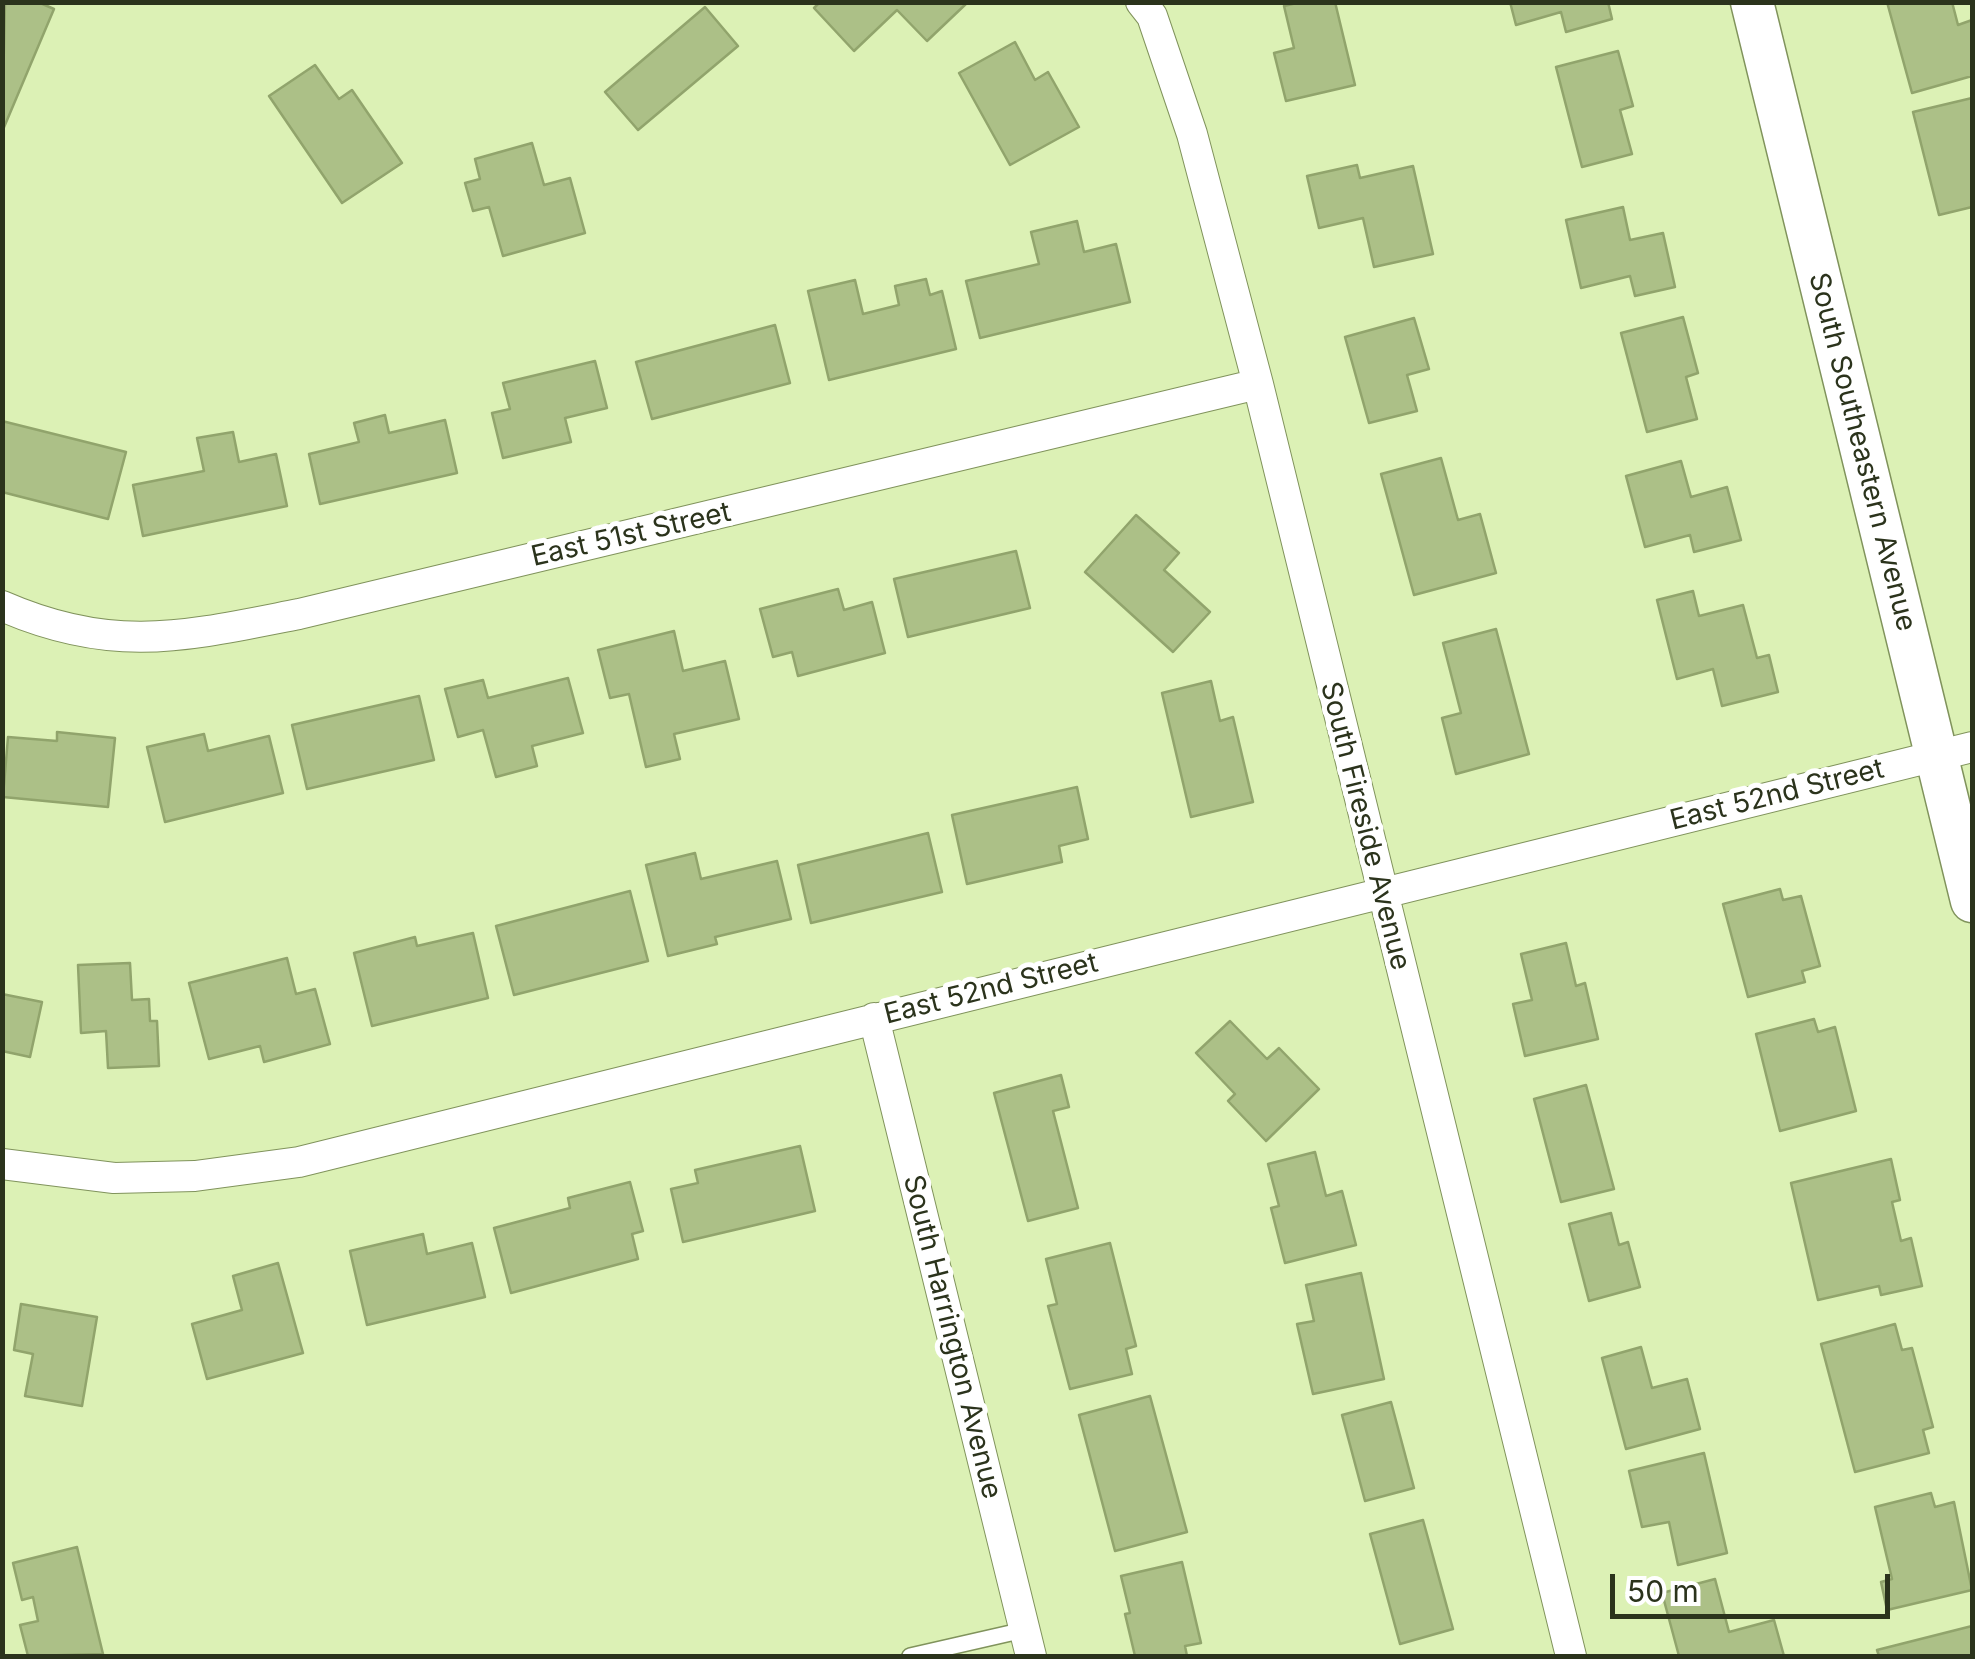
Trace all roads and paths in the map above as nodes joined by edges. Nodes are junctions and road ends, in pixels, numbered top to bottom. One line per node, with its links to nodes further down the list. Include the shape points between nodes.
1 (1141, 2): 3 (street, South Fireside Avenue, via 1152,16 1192,134)
2 (1752, 2): 5 (main road, South Southeastern Avenue)
3 (1258, 384): 4 (street, East 51st Street, via 180,638 96,636); 6 (street, South Fireside Avenue)
4 (2, 606)
5 (1954, 751): 6 (street, East 52nd Street); 7 (main road, South Southeastern Avenue)
6 (1381, 893): 8 (street, East 52nd Street); 12 (street, South Fireside Avenue)
7 (1972, 901)
8 (874, 1018): 9 (street, East 52nd Street, via 298,1162 195,1176 114,1178); 10 (street, South Harrington Avenue)
9 (2, 1164)
10 (1028, 1643): 11 (lane)
11 (910, 1656)
12 (1571, 1656)

